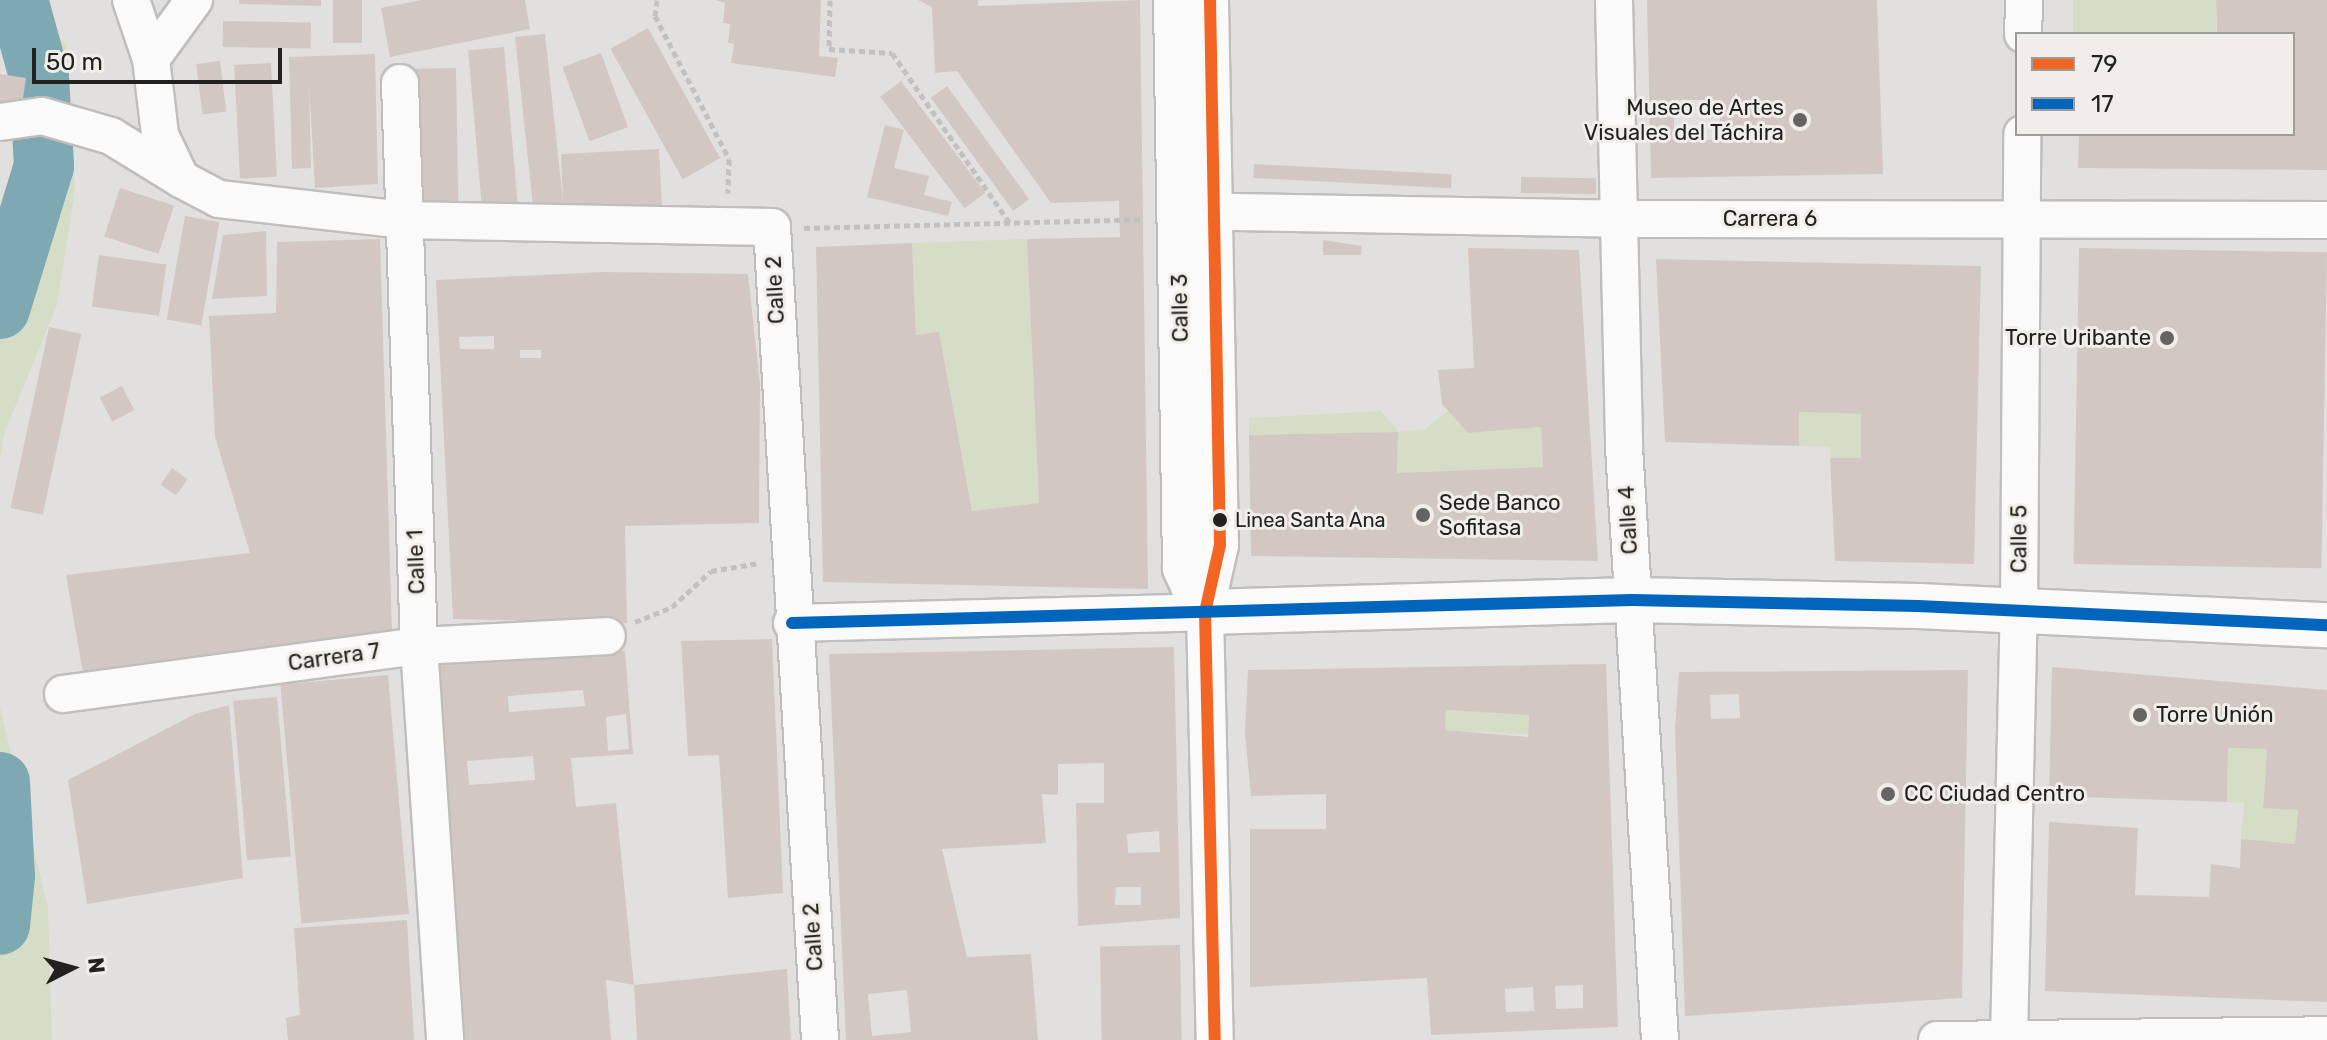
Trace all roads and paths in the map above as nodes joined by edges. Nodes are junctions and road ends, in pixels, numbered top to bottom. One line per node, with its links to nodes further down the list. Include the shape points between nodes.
1 (131, 0): 10 (street)
2 (194, 0): 10 (street)
3 (657, 0): 21 (path, via 655,16 729,159)
4 (830, 0): 20 (path, via 829,49 892,53)
5 (1176, 0): 15 (street, Calle 3)
6 (1210, 0): 15 (street, Calle 3)
7 (1614, 0): 17 (street, Calle 4)
8 (2024, 0): 9 (street)
9 (2023, 32)
10 (151, 59): 14 (street, via 160,135)
11 (400, 83): 18 (street, Calle 1)
12 (6, 121): 14 (street, Calle 2, via 42,116 111,136)
13 (2022, 136): 16 (street, Calle 5)
14 (181, 179): 18 (street, Calle 2, via 219,199)
15 (1179, 214): 17 (street, Carrera 6); 20 (path); 25 (street, Calle 3, via 1185,568)
16 (2020, 218): 17 (street, Carrera 6); 19 (street, Carrera 6); 26 (street, Calle 5)
17 (1618, 219): 24 (street, Calle 4)
18 (403, 220): 21 (street, Calle 2); 30 (street, Calle 1)
19 (2327, 220)
20 (1009, 222): 22 (path)
21 (728, 226): 22 (street, Calle 2)
22 (772, 227): 23 (street, Calle 2)
23 (788, 560): 27 (street, Calle 2); 29 (path, via 711,571 672,607)
24 (1632, 600): 25 (street); 26 (street); 37 (street, Calle 4)
25 (1205, 612): 27 (street); 36 (street, Calle 3)
26 (2019, 612): 28 (street); 33 (street, Calle 5)
27 (792, 623): 35 (street, Calle 2)
28 (2327, 625)
29 (607, 636): 30 (street, Carrera 7)
30 (419, 646): 31 (street, Carrera 7); 34 (street, Calle 1)
31 (63, 694)
32 (2327, 1035): 33 (street)
33 (2009, 1039): 38 (street)
34 (445, 1040)
35 (820, 1040)
36 (1215, 1040)
37 (1660, 1040)
38 (1937, 1040)

